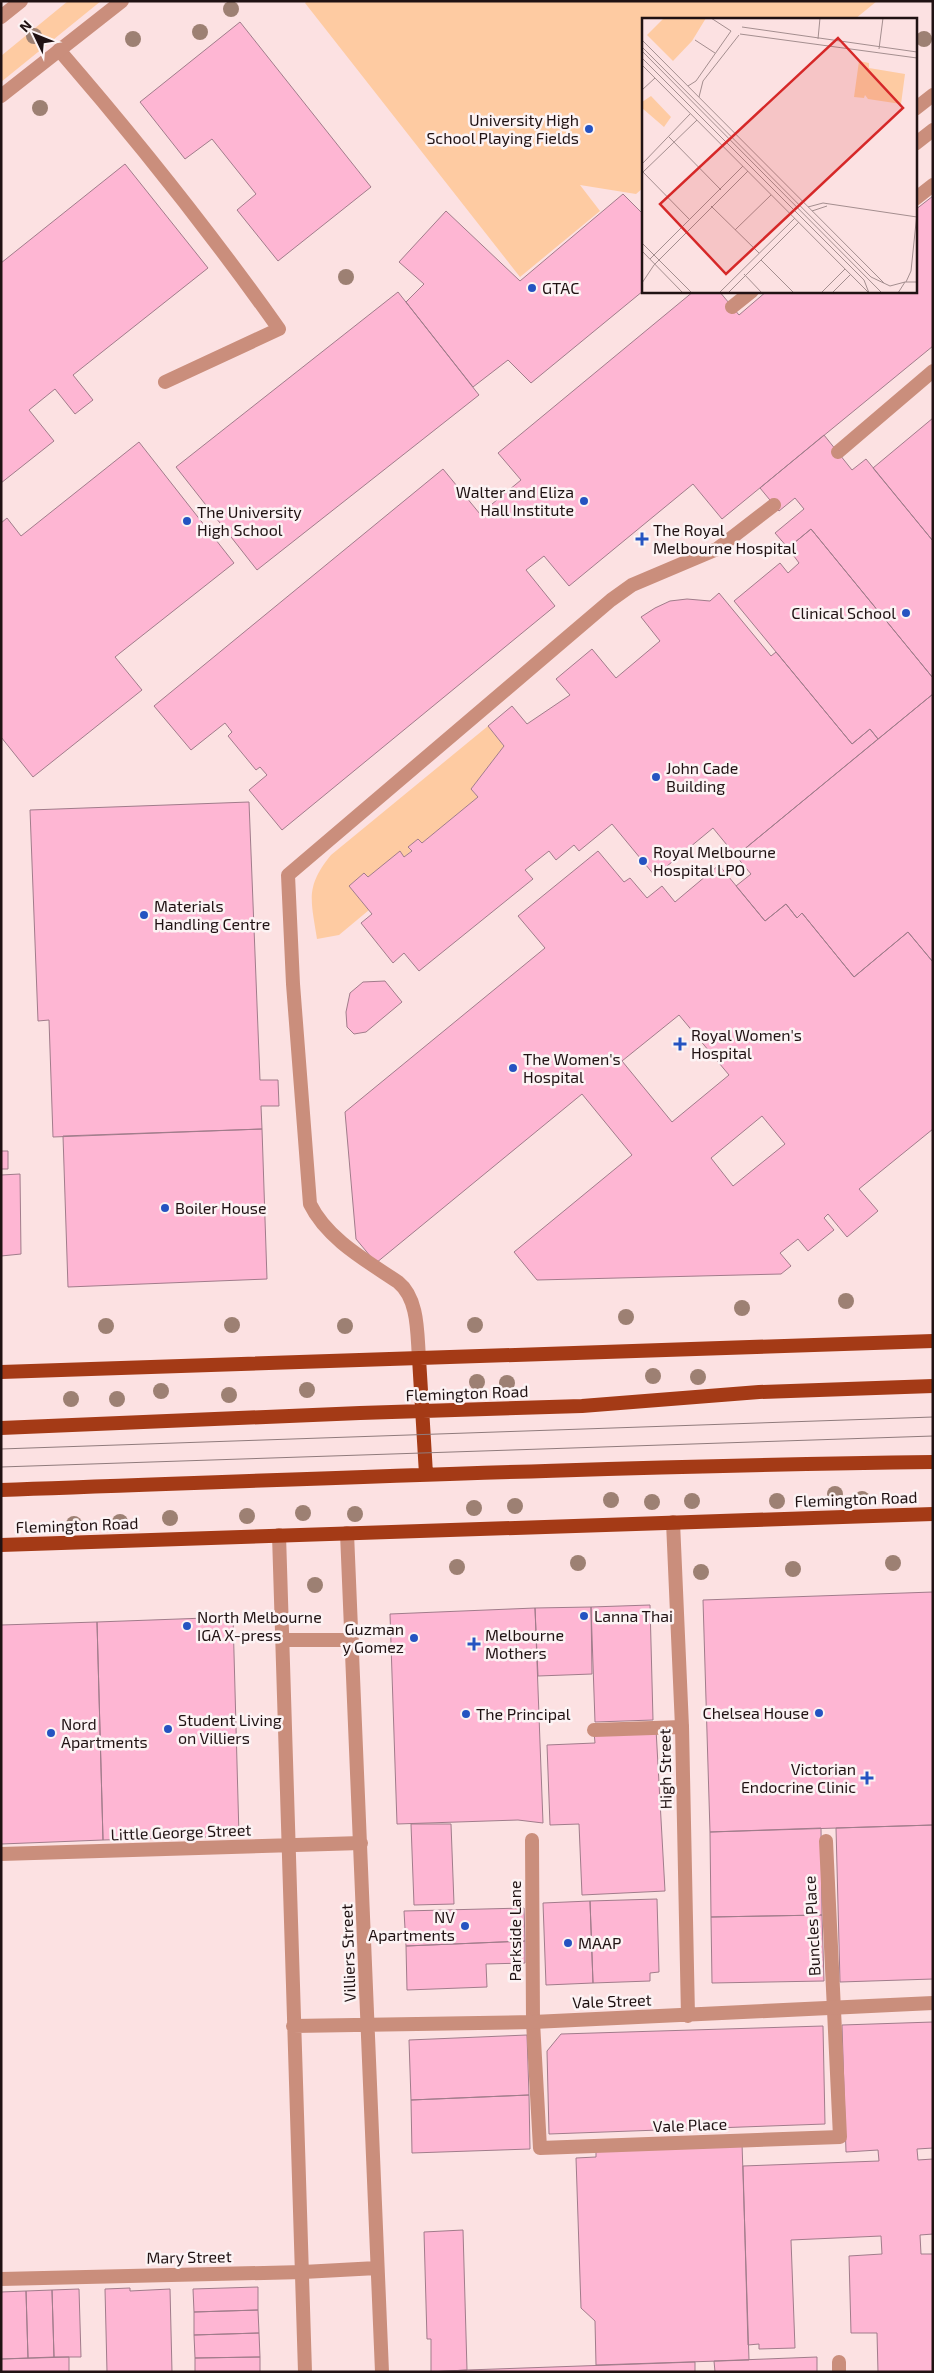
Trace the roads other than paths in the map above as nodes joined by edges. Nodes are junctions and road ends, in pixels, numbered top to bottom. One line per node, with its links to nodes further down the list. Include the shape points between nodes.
1 (21, 1): 3 (street)
2 (122, 1): 4 (street)
3 (1, 17)
4 (59, 50): 5 (street); 13 (street, via 240,275 279,329)
5 (1, 96)
6 (933, 130): 7 (street)
7 (916, 143)
8 (933, 185): 9 (street)
9 (916, 197)
10 (751, 292): 11 (street)
11 (732, 307)
12 (933, 372): 14 (street)
13 (165, 382)
14 (838, 452)
15 (774, 505): 17 (street, via 717,549 632,585 611,600 288,875 310,1204 329,1232 408,1292)
16 (933, 1341): 17 (main road)
17 (419, 1358): 18 (main road); 20 (main road)
18 (1, 1372)
19 (933, 1386): 20 (main road, Flemington Road, via 759,1392 582,1406)
20 (422, 1412): 21 (main road, Flemington Road); 23 (main road)
21 (1, 1428)
22 (933, 1462): 23 (main road)
23 (426, 1474): 24 (main road)
24 (1, 1490)
25 (933, 1514): 26 (main road, Flemington Road)
26 (673, 1522): 27 (main road, Flemington Road); 32 (street, High Street)
27 (347, 1533): 28 (main road, Flemington Road); 31 (street, Villiers Street)
28 (279, 1535): 29 (main road, Flemington Road); 30 (street)
29 (1, 1545)
30 (282, 1640): 31 (street); 37 (street)
31 (352, 1640): 36 (street, Villiers Street)
32 (682, 1727): 33 (street); 41 (street, High Street)
33 (594, 1730)
34 (532, 1840): 42 (street, Parkside Lane)
35 (826, 1841): 40 (street, Buncles Place)
36 (361, 1843): 37 (street, Little George Street); 43 (street, Villiers Street)
37 (290, 1846): 38 (street, Little George Street); 44 (street)
38 (1, 1854)
39 (933, 2004): 40 (street, Vale Street)
40 (834, 2009): 41 (street, Vale Street); 42 (street, Vale Place, via 840,2138 540,2148)
41 (688, 2016): 42 (street, Vale Street)
42 (533, 2022): 43 (street, Vale Street)
43 (368, 2024): 44 (street, Vale Street); 45 (street, Villiers Street)
44 (293, 2026): 46 (street)
45 (378, 2268): 46 (street, Mary Street); 49 (street, Villiers Street)
46 (303, 2272): 47 (street, Mary Street); 48 (street)
47 (1, 2279)
48 (306, 2372)
49 (382, 2372)

